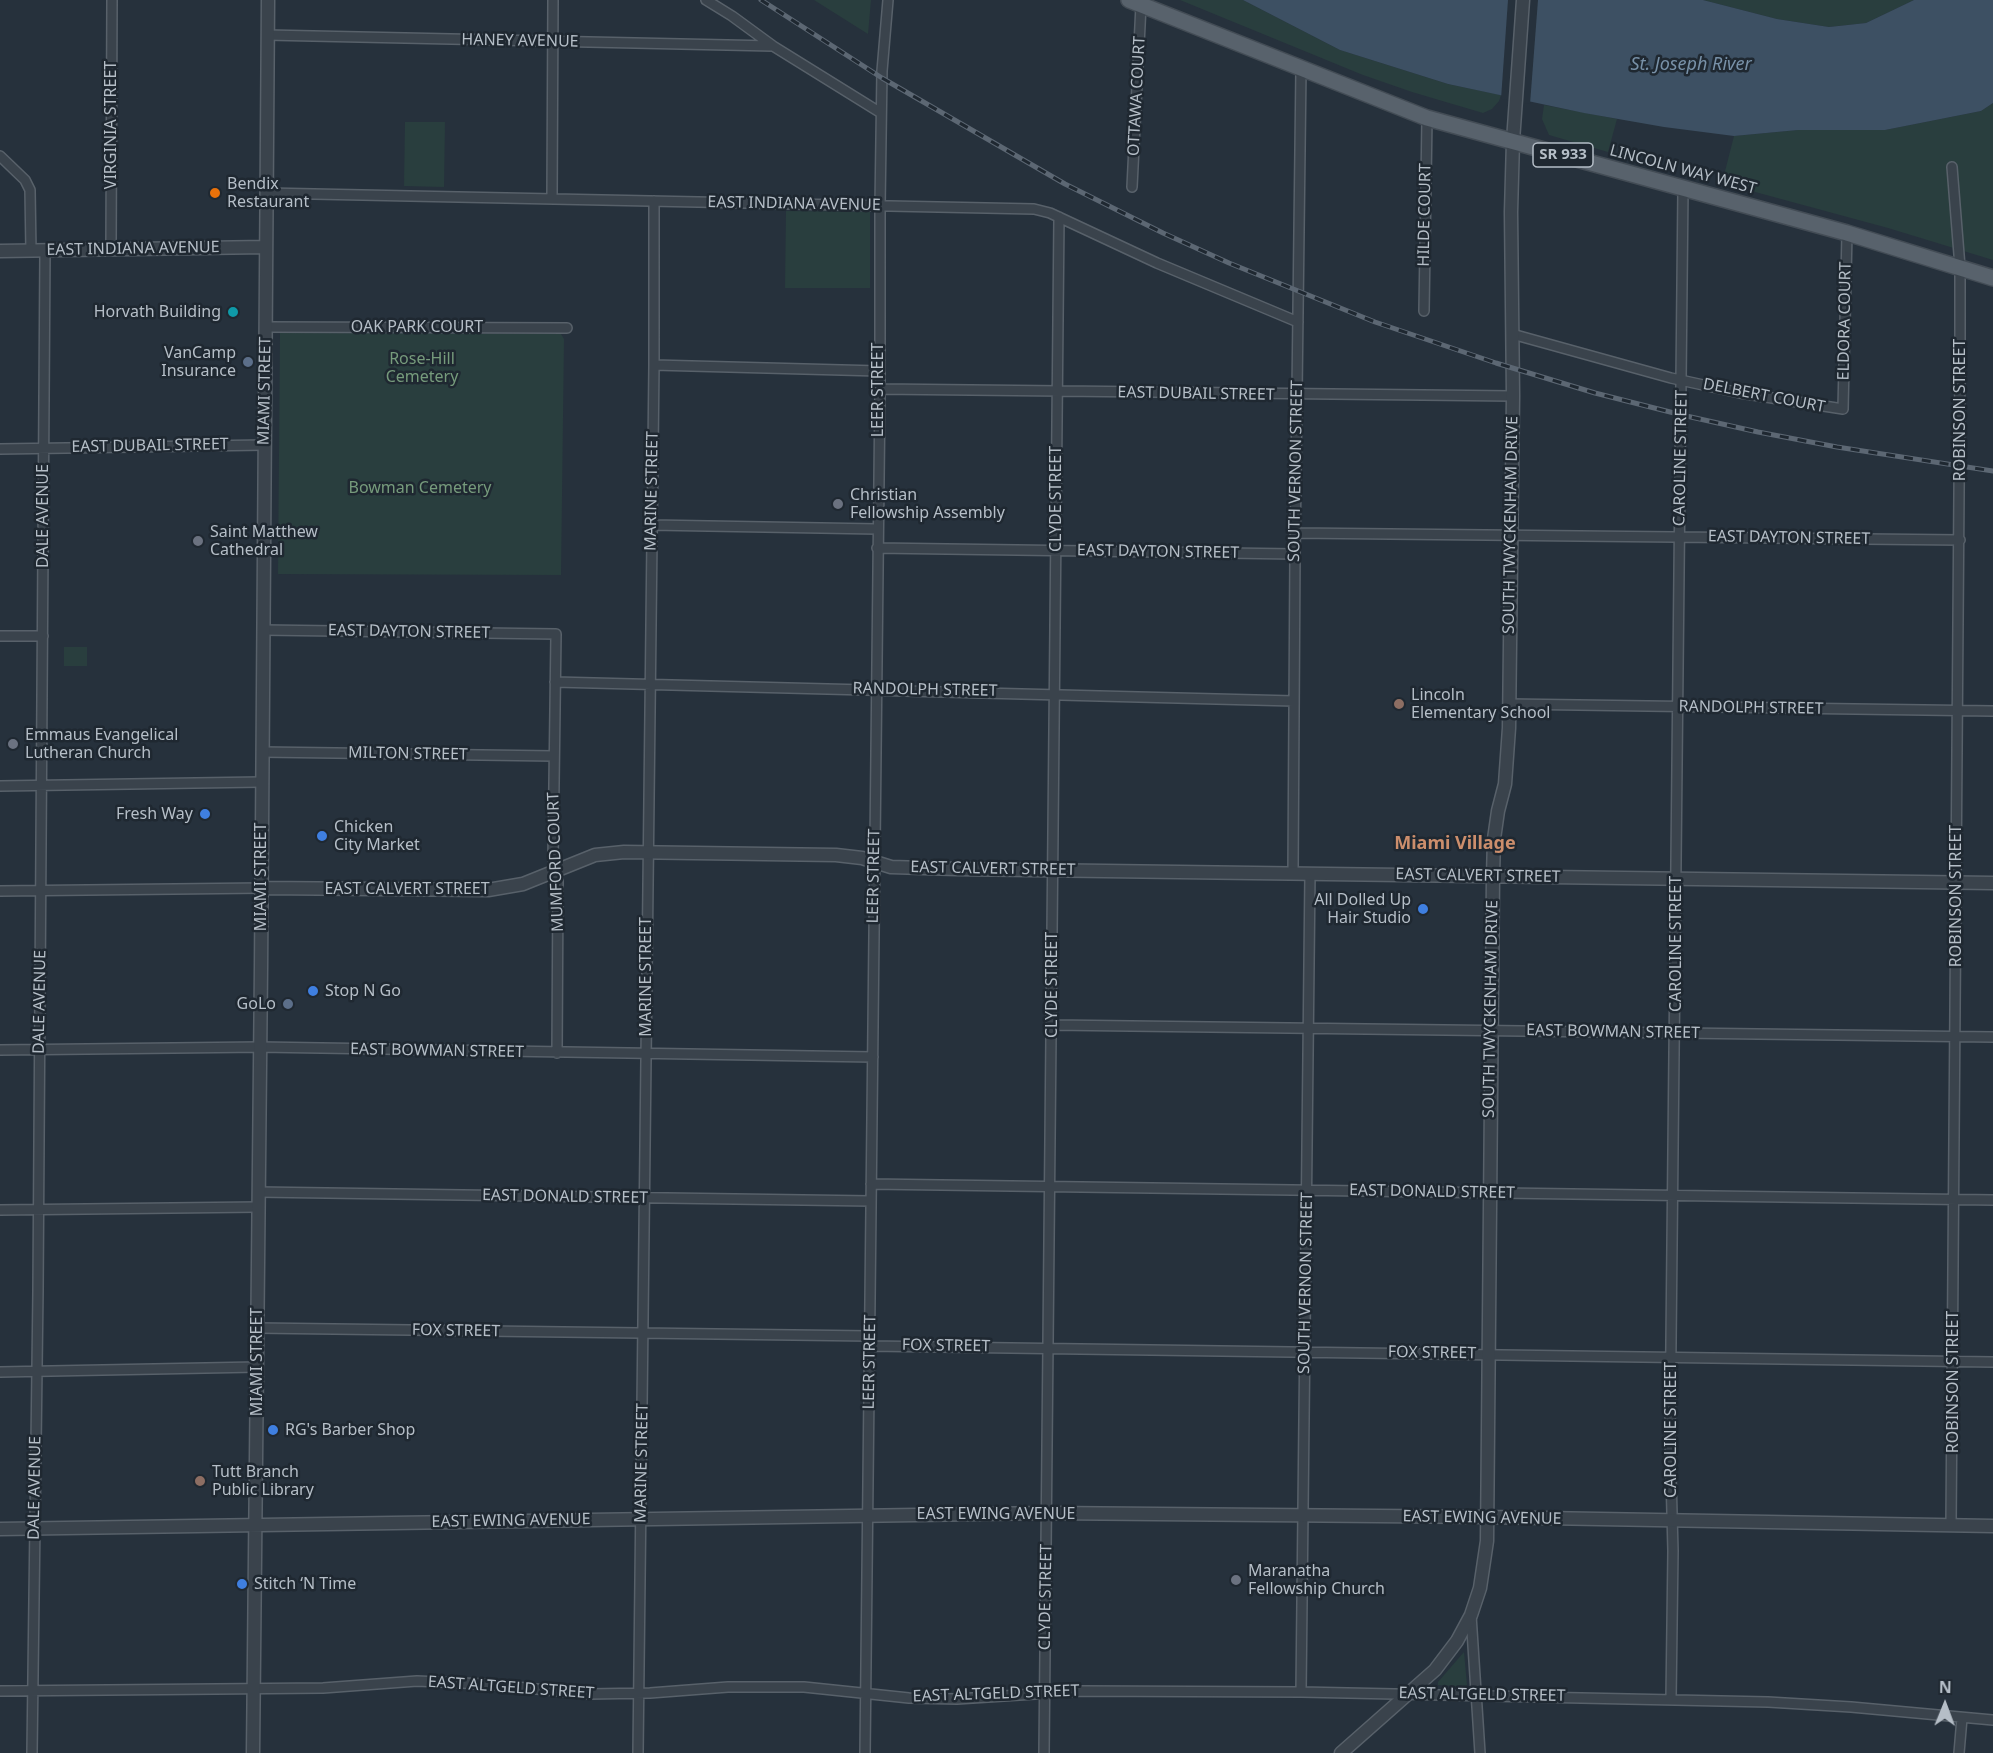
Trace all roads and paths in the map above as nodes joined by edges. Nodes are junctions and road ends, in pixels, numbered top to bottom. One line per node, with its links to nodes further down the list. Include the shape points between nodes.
1 (112, 0): 26 (street, VIRGINIA STREET)
2 (268, 0): 8 (street, MIAMI STREET)
3 (553, 0): 9 (street)
4 (706, 0): 10 (street)
5 (888, 0): 12 (street, LEER STREET)
6 (1523, 0): 14 (street, SOUTH TWYCKENHAM DRIVE)
7 (1135, 2): 11 (main road, LINCOLN WAY WEST / SR 933); 17 (street, OTTAWA COURT)
8 (267, 35): 9 (street, HANEY AVENUE); 19 (street, MIAMI STREET)
9 (552, 41): 10 (street, HANEY AVENUE); 20 (street)
10 (773, 46): 12 (street)
11 (1301, 69): 13 (main road, LINCOLN WAY WEST / SR 933); 33 (street, SOUTH VERNON STREET)
12 (881, 113): 22 (street, LEER STREET)
13 (1427, 118): 14 (main road, LINCOLN WAY WEST / SR 933); 32 (street, HILDE COURT)
14 (1513, 141): 18 (main road, LINCOLN WAY WEST / SR 933); 36 (street, SOUTH TWYCKENHAM DRIVE)
15 (0, 156): 28 (street, via 30,190)
16 (1952, 167): 30 (street, ROBINSON STREET)
17 (1132, 187)
18 (1683, 189): 24 (main road, LINCOLN WAY WEST / SR 933); 39 (street, CAROLINE STREET)
19 (266, 193): 20 (street, EAST INDIANA AVENUE); 25 (street, MIAMI STREET)
20 (552, 199): 21 (street, EAST INDIANA AVENUE)
21 (654, 201): 22 (street, EAST INDIANA AVENUE); 37 (street, MARINE STREET)
22 (880, 206): 23 (street, EAST INDIANA AVENUE, via 1034,209); 38 (street, LEER STREET)
23 (1059, 217): 33 (street, EAST INDIANA AVENUE); 41 (street, CLYDE STREET)
24 (1847, 233): 30 (main road, LINCOLN WAY WEST / SR 933); 44 (street, ELDORA COURT)
25 (266, 247): 26 (street, EAST INDIANA AVENUE); 34 (street, MIAMI STREET)
26 (111, 250): 29 (street, EAST INDIANA AVENUE)
27 (0, 251): 28 (street, EAST INDIANA AVENUE)
28 (31, 251): 29 (street, EAST INDIANA AVENUE)
29 (45, 251): 46 (street, DALE AVENUE)
30 (1960, 267): 31 (main road, LINCOLN WAY WEST / SR 933); 53 (street, ROBINSON STREET)
31 (1993, 278)
32 (1424, 312)
33 (1298, 322): 42 (street, SOUTH VERNON STREET)
34 (266, 327): 35 (street, OAK PARK COURT); 45 (street, MIAMI STREET)
35 (567, 328)
36 (1512, 334): 39 (street, DELBERT COURT); 43 (street, SOUTH TWYCKENHAM DRIVE)
37 (654, 365): 38 (street); 48 (street, MARINE STREET)
38 (879, 371): 40 (street, LEER STREET)
39 (1682, 380): 44 (street, DELBERT COURT); 52 (street, CAROLINE STREET)
40 (880, 389): 41 (street, EAST DUBAIL STREET); 49 (street, LEER STREET)
41 (1057, 392): 42 (street, EAST DUBAIL STREET); 55 (street, CLYDE STREET)
42 (1297, 395): 43 (street, EAST DUBAIL STREET); 50 (street, SOUTH VERNON STREET)
43 (1513, 396): 51 (street, SOUTH TWYCKENHAM DRIVE)
44 (1843, 409)
45 (265, 445): 46 (street, EAST DUBAIL STREET); 57 (street, MIAMI STREET)
46 (44, 448): 47 (street, EAST DUBAIL STREET); 60 (street, DALE AVENUE)
47 (0, 449)
48 (652, 525): 49 (street); 62 (street, MARINE STREET)
49 (877, 529): 54 (street, LEER STREET)
50 (1295, 533): 51 (street, EAST DAYTON STREET); 56 (street, SOUTH VERNON STREET)
51 (1510, 535): 52 (street, EAST DAYTON STREET); 66 (street, SOUTH TWYCKENHAM DRIVE)
52 (1680, 537): 53 (street, EAST DAYTON STREET); 67 (street, CAROLINE STREET)
53 (1960, 540): 68 (street, ROBINSON STREET)
54 (877, 548): 55 (street, EAST DAYTON STREET); 63 (street, LEER STREET)
55 (1056, 551): 56 (street, EAST DAYTON STREET); 64 (street, CLYDE STREET)
56 (1294, 554): 65 (street, SOUTH VERNON STREET)
57 (263, 630): 58 (street, EAST DAYTON STREET); 70 (street, MIAMI STREET)
58 (556, 634): 61 (street, MUMFORD COURT)
59 (0, 636): 60 (street)
60 (43, 636): 73 (street, DALE AVENUE)
61 (555, 682): 62 (street, RANDOLPH STREET); 71 (street, MUMFORD COURT)
62 (650, 684): 63 (street, RANDOLPH STREET); 75 (street, MARINE STREET)
63 (876, 689): 64 (street, RANDOLPH STREET); 76 (street, LEER STREET)
64 (1054, 693): 65 (street, RANDOLPH STREET); 77 (street, CLYDE STREET)
65 (1294, 701): 79 (street, SOUTH VERNON STREET)
66 (1509, 704): 67 (street, RANDOLPH STREET); 81 (street, SOUTH TWYCKENHAM DRIVE, via 1505,784)
67 (1678, 706): 68 (street, RANDOLPH STREET); 82 (street, CAROLINE STREET)
68 (1958, 710): 69 (street, RANDOLPH STREET); 83 (street, ROBINSON STREET)
69 (1993, 711)
70 (262, 752): 71 (street, MILTON STREET); 72 (street, MIAMI STREET)
71 (554, 756): 78 (street, MUMFORD COURT)
72 (261, 782): 73 (street); 85 (street, MIAMI STREET)
73 (41, 785): 74 (street); 86 (street, DALE AVENUE)
74 (0, 786)
75 (647, 852): 76 (street, EAST CALVERT STREET, via 836,855); 78 (street, EAST CALVERT STREET, via 595,855); 98 (street, MARINE STREET)
76 (875, 863): 77 (street, EAST CALVERT STREET, via 891,867); 99 (street, LEER STREET)
77 (1053, 870): 79 (street, EAST CALVERT STREET); 88 (street, CLYDE STREET)
78 (555, 871): 85 (street, EAST CALVERT STREET, via 523,884 488,890); 97 (street, MUMFORD COURT)
79 (1293, 873): 80 (street, EAST CALVERT STREET)
80 (1310, 873): 81 (street, EAST CALVERT STREET); 89 (street, SOUTH VERNON STREET)
81 (1492, 876): 82 (street, EAST CALVERT STREET); 90 (street, SOUTH TWYCKENHAM DRIVE)
82 (1676, 878): 83 (street, EAST CALVERT STREET); 91 (street, CAROLINE STREET)
83 (1956, 882): 84 (street, EAST CALVERT STREET); 92 (street, ROBINSON STREET)
84 (1993, 883)
85 (262, 888): 86 (street, EAST CALVERT STREET); 94 (street, MIAMI STREET)
86 (40, 890): 87 (street, EAST CALVERT STREET); 95 (street, DALE AVENUE)
87 (0, 891)
88 (1053, 1025): 89 (street, EAST BOWMAN STREET); 101 (street, CLYDE STREET)
89 (1308, 1029): 90 (street, EAST BOWMAN STREET); 102 (street, SOUTH VERNON STREET)
90 (1492, 1031): 91 (street, EAST BOWMAN STREET); 104 (street, SOUTH TWYCKENHAM DRIVE)
91 (1675, 1033): 92 (street, EAST BOWMAN STREET); 105 (street, CAROLINE STREET)
92 (1956, 1037): 93 (street, EAST BOWMAN STREET); 107 (street, ROBINSON STREET)
93 (1993, 1037)
94 (260, 1047): 95 (street, EAST BOWMAN STREET); 97 (street, EAST BOWMAN STREET); 103 (street, MIAMI STREET)
95 (39, 1049): 96 (street, EAST BOWMAN STREET); 111 (street, DALE AVENUE)
96 (0, 1050)
97 (557, 1053): 98 (street, EAST BOWMAN STREET)
98 (646, 1053): 99 (street, EAST BOWMAN STREET); 106 (street, MARINE STREET)
99 (873, 1057): 100 (street, LEER STREET)
100 (871, 1184): 101 (street, EAST DONALD STREET); 108 (street, LEER STREET)
101 (1050, 1186): 102 (street, EAST DONALD STREET); 116 (street, CLYDE STREET)
102 (1307, 1190): 104 (street, EAST DONALD STREET); 117 (street, SOUTH VERNON STREET)
103 (258, 1192): 106 (street, EAST DONALD STREET); 110 (street, MIAMI STREET)
104 (1489, 1193): 105 (street, EAST DONALD STREET); 118 (street, SOUTH TWYCKENHAM DRIVE)
105 (1674, 1195): 107 (street, EAST DONALD STREET); 119 (street, CAROLINE STREET)
106 (645, 1198): 108 (street, EAST DONALD STREET); 114 (street, MARINE STREET)
107 (1954, 1199): 109 (street, EAST DONALD STREET); 120 (street, ROBINSON STREET)
108 (871, 1200): 115 (street, LEER STREET)
109 (1993, 1200)
110 (258, 1207): 111 (street); 113 (street, MIAMI STREET)
111 (38, 1209): 112 (street); 123 (street, DALE AVENUE)
112 (0, 1210)
113 (257, 1328): 114 (street, FOX STREET); 122 (street, MIAMI STREET)
114 (643, 1333): 115 (street, FOX STREET); 129 (street, MARINE STREET)
115 (870, 1341): 116 (street, FOX STREET); 126 (street, LEER STREET)
116 (1048, 1348): 117 (street, FOX STREET); 125 (street, CLYDE STREET)
117 (1305, 1351): 118 (street, FOX STREET); 127 (street, SOUTH VERNON STREET)
118 (1488, 1354): 119 (street, FOX STREET); 128 (street, SOUTH TWYCKENHAM DRIVE)
119 (1671, 1357): 120 (street, FOX STREET); 130 (street, CAROLINE STREET)
120 (1953, 1361): 121 (street, FOX STREET); 132 (street, ROBINSON STREET)
121 (1993, 1362)
122 (257, 1367): 123 (street); 131 (street, MIAMI STREET)
123 (37, 1371): 124 (street); 134 (street, DALE AVENUE)
124 (0, 1372)
125 (1047, 1513): 126 (street, EAST EWING AVENUE); 127 (street, EAST EWING AVENUE); 142 (street, CLYDE STREET)
126 (867, 1515): 129 (street, EAST EWING AVENUE); 141 (street, LEER STREET)
127 (1304, 1516): 128 (street, EAST EWING AVENUE); 140 (street, SOUTH VERNON STREET)
128 (1487, 1517): 130 (street, EAST EWING AVENUE); 136 (street, SOUTH TWYCKENHAM DRIVE, via 1484,1564)
129 (641, 1519): 131 (street, EAST EWING AVENUE); 143 (street, MARINE STREET)
130 (1671, 1522): 132 (street, EAST EWING AVENUE); 146 (street, CAROLINE STREET)
131 (256, 1525): 134 (street, EAST EWING AVENUE); 137 (street, MIAMI STREET)
132 (1951, 1525): 133 (street, EAST EWING AVENUE)
133 (1993, 1526)
134 (35, 1528): 135 (street, EAST EWING AVENUE); 139 (street, DALE AVENUE)
135 (0, 1529)
136 (1471, 1615): 144 (street, via 1435,1670); 145 (street, SOUTH TWYCKENHAM DRIVE)
137 (254, 1688): 139 (street, EAST ALTGELD STREET); 143 (street, EAST ALTGELD STREET, via 439,1682); 150 (street, MIAMI STREET)
138 (0, 1691): 139 (street, EAST ALTGELD STREET)
139 (32, 1691): 149 (street, DALE AVENUE)
140 (1301, 1692): 142 (street, EAST ALTGELD STREET); 144 (street, EAST ALTGELD STREET)
141 (865, 1693): 142 (street, EAST ALTGELD STREET, via 957,1699); 143 (street, EAST ALTGELD STREET, via 728,1687); 152 (street, LEER STREET)
142 (1045, 1693): 153 (street, CLYDE STREET)
143 (639, 1694): 151 (street, MARINE STREET)
144 (1409, 1694): 145 (street, EAST ALTGELD STREET); 154 (street)
145 (1476, 1694): 146 (street, EAST ALTGELD STREET); 155 (street, SOUTH TWYCKENHAM DRIVE)
146 (1671, 1699): 147 (street, EAST ALTGELD STREET, via 1851,1707)
147 (1962, 1718): 148 (street, EAST ALTGELD STREET); 156 (street)
148 (1993, 1720)
149 (32, 1753)
150 (253, 1753)
151 (638, 1753)
152 (865, 1753)
153 (1044, 1753)
154 (1341, 1753)
155 (1480, 1753)
156 (1959, 1753)

